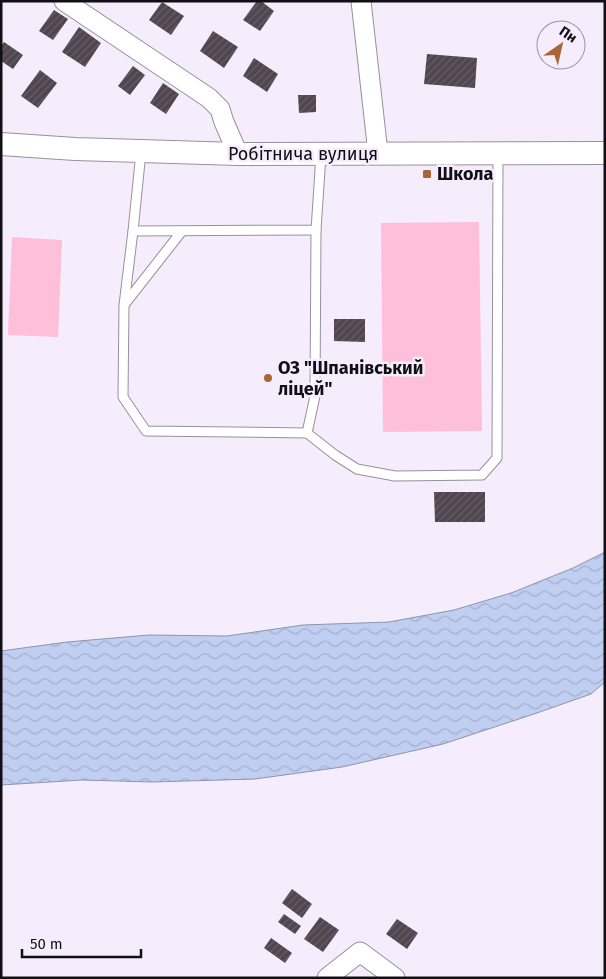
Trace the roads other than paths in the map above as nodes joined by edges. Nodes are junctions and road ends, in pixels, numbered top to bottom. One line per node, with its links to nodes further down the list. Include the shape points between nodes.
1 (64, 1): 6 (street, via 209,98 220,110)
2 (361, 1): 5 (street)
3 (1, 144): 4 (street, Робітнича вулиця)
4 (141, 151): 6 (street, Робітнича вулиця); 11 (lane)
5 (378, 153): 7 (street, Робітнича вулиця); 8 (street, Робітнича вулиця)
6 (238, 154): 7 (street, Робітнича вулиця)
7 (321, 154): 10 (lane)
8 (498, 154): 9 (street, Робітнича вулиця); 14 (lane, via 497,458 482,475 395,476 357,470)
9 (605, 154)
10 (316, 230): 12 (lane); 14 (lane, via 315,396)
11 (132, 231): 12 (lane); 13 (lane)
12 (182, 231): 13 (lane)
13 (124, 305): 14 (lane, via 123,397 146,431)
14 (307, 433)
15 (327, 978): 16 (street, via 360,952)
16 (395, 978)

